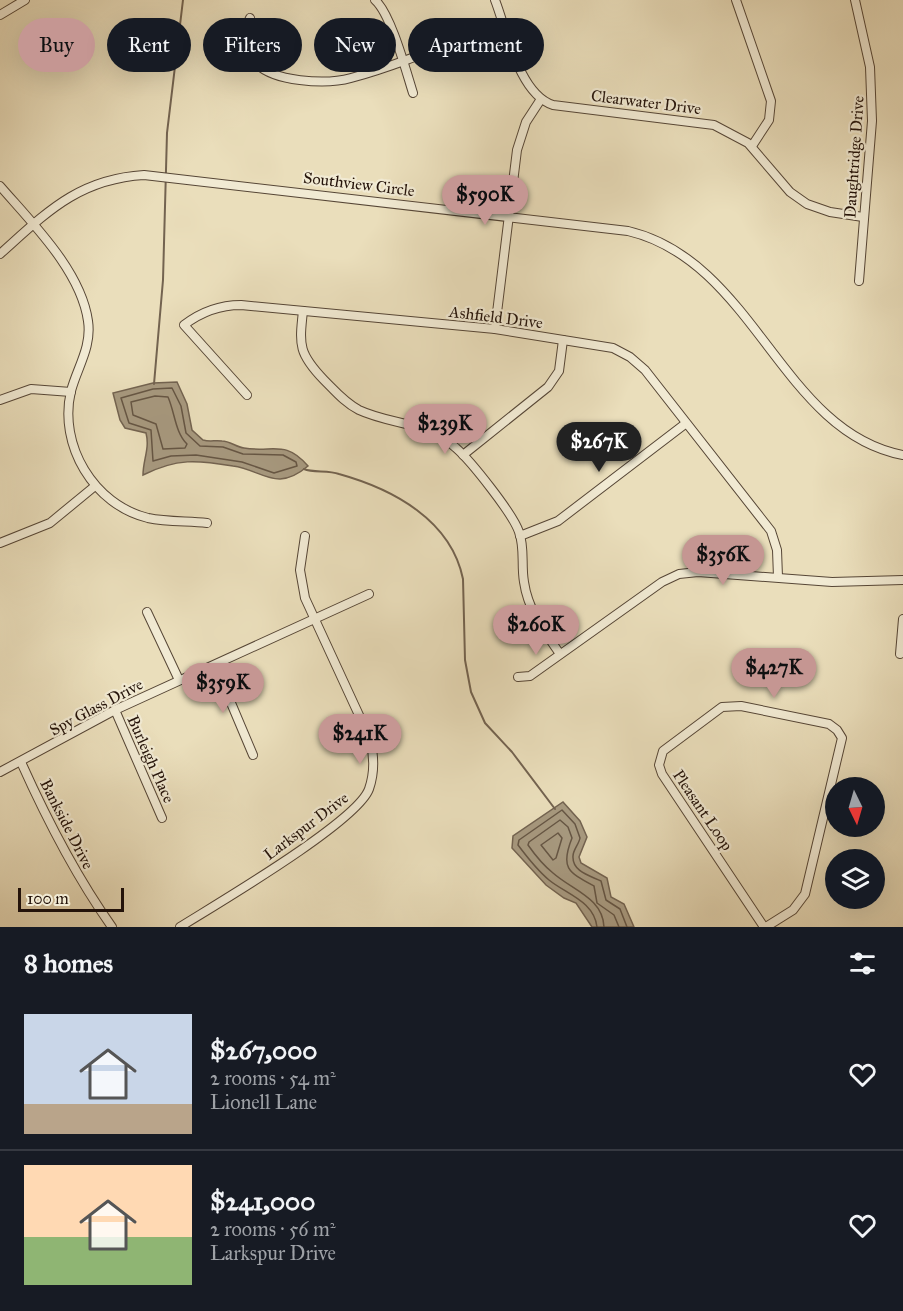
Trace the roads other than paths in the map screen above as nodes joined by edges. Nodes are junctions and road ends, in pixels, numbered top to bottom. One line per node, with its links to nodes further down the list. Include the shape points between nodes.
1 (26, 0): 6 (street)
2 (375, 0): 9 (street)
3 (495, 0): 7 (street)
4 (736, 0): 14 (street, via 771,101 769,120)
5 (855, 0): 17 (street, Daughtridge Drive, via 866,42 872,92)
6 (0, 15)
7 (502, 18)
8 (408, 58): 9 (street)
9 (402, 60): 10 (street, via 337,81); 12 (street)
10 (268, 72)
11 (523, 72): 13 (street, via 528,86)
12 (413, 93)
13 (541, 99): 14 (street, Clearwater Drive, via 553,105 699,121 727,130); 16 (street, via 521,136)
14 (752, 146): 17 (street, Clearwater Drive, via 790,192 807,204)
15 (0, 186): 18 (street)
16 (509, 216): 18 (street, Southview Circle, via 144,175 86,187); 22 (street); 29 (street, Southview Circle, via 628,231 677,252 720,285 833,422 866,443)
17 (863, 217): 20 (street, Daughtridge Drive)
18 (33, 224): 19 (street, Southview Circle); 24 (street, via 60,258 86,311 88,340)
19 (0, 254)
20 (859, 281)
21 (303, 311): 22 (street, Ashfield Drive); 25 (street, Ashfield Drive, via 226,306 203,312 184,325); 28 (street, via 299,333 302,352 342,398 367,413 431,431)
22 (495, 329): 23 (street, Ashfield Drive)
23 (563, 340): 27 (street, Ashfield Drive, via 604,346 630,357 645,370); 28 (street, via 559,371 548,387)
24 (71, 392): 26 (street, via 31,389); 30 (street, via 68,413 72,442 78,460)
25 (247, 395)
26 (0, 400)
27 (685, 424): 33 (street, via 558,520); 35 (street, Ashfield Drive, via 771,531 777,550)
28 (463, 454): 33 (street, via 509,514)
29 (903, 455)
30 (95, 486): 31 (street, via 135,514); 34 (street, via 50,523)
31 (207, 523)
32 (304, 536): 39 (street, Larkspur Drive, via 301,583)
33 (520, 536): 41 (street, via 529,605)
34 (0, 543)
35 (778, 577): 36 (street, via 832,582); 41 (street, via 679,574)
36 (903, 580)
37 (369, 594): 39 (street, Spy Glass Drive)
38 (147, 612): 45 (street)
39 (315, 618): 43 (street, Spy Glass Drive); 52 (street, Larkspur Drive, via 370,739 374,756 369,790 357,807 333,826)
40 (903, 619): 42 (street)
41 (560, 654): 44 (street, via 530,676)
42 (900, 654)
43 (215, 664): 45 (street, Spy Glass Drive); 47 (street)
44 (518, 677)
45 (179, 680): 46 (street, Spy Glass Drive)
46 (114, 710): 48 (street, Spy Glass Drive); 50 (street, Burleigh Place)
47 (253, 755)
48 (21, 762): 49 (street, Spy Glass Drive); 51 (street, Bankside Drive, via 66,855)
49 (0, 772)
50 (162, 818)
51 (112, 927)
52 (180, 927)
53 (765, 927): 53 (street, Pleasant Loop, via 793,909 805,894 842,738 829,724 732,705 714,712 663,751 659,765)

